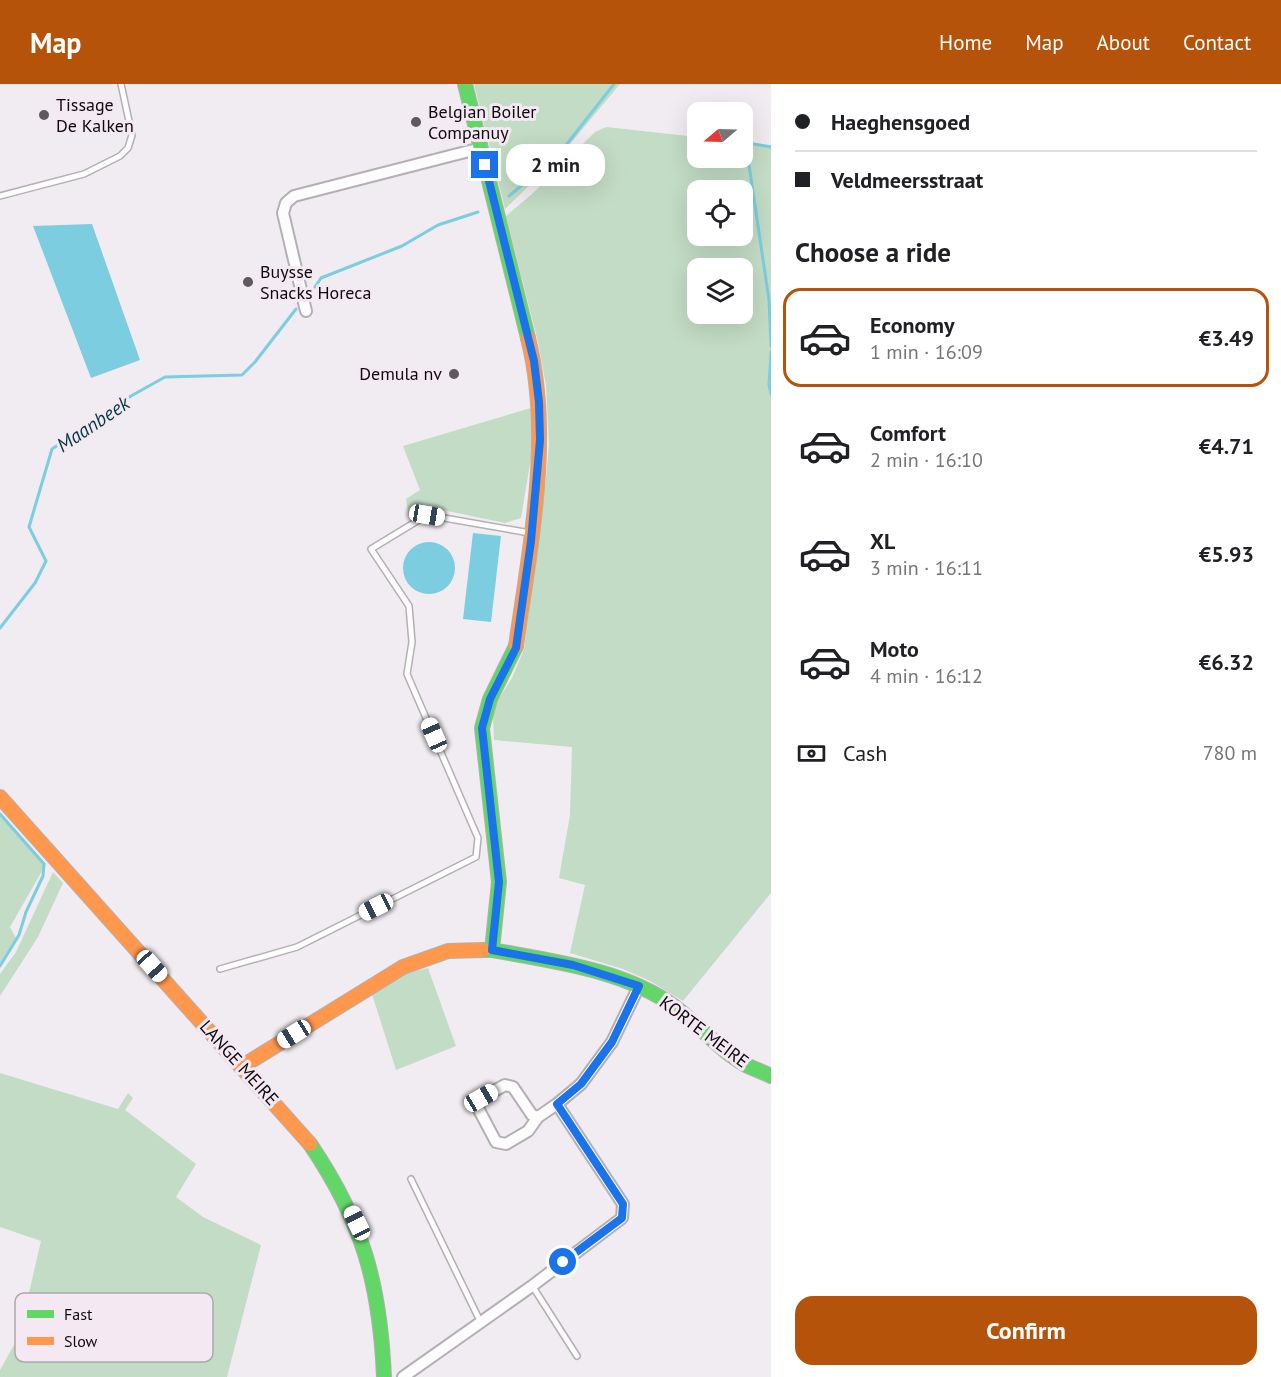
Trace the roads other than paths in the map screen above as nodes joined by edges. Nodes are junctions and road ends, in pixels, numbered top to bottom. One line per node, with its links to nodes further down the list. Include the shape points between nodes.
1 (121, 84): 4 (lane, via 132,135 120,156 84,174)
2 (465, 84): 3 (street)
3 (481, 148): 5 (street, via 294,196 286,203 283,213); 6 (street, via 534,361 540,440)
4 (0, 196)
5 (306, 311)
6 (532, 533): 8 (street, via 516,648 490,699 482,728 499,882); 9 (lane, via 427,515 371,549 409,606 412,642 407,674 478,838 476,857 297,947)
7 (0, 797): 11 (street, LANGE MEIRE)
8 (492, 950): 10 (street, KORTE MEIRE, via 573,965); 11 (street, KORTE MEIRE, via 448,951 403,967)
9 (220, 969)
10 (639, 986): 12 (street, KORTE MEIRE, via 674,1006 746,1065); 13 (street, via 612,1042 581,1084)
11 (241, 1067): 19 (street, LANGE MEIRE, via 307,1139 338,1184 357,1223 380,1310)
12 (771, 1076)
13 (557, 1104): 14 (street); 16 (street, via 623,1204 622,1218)
14 (538, 1117): 14 (street, via 532,1115 513,1087 505,1085 481,1098 478,1108 496,1142 506,1144 528,1131)
15 (411, 1179): 17 (lane)
16 (532, 1286): 17 (street); 18 (lane)
17 (481, 1323): 20 (street)
18 (577, 1356)
19 (384, 1377)
20 (403, 1377)

